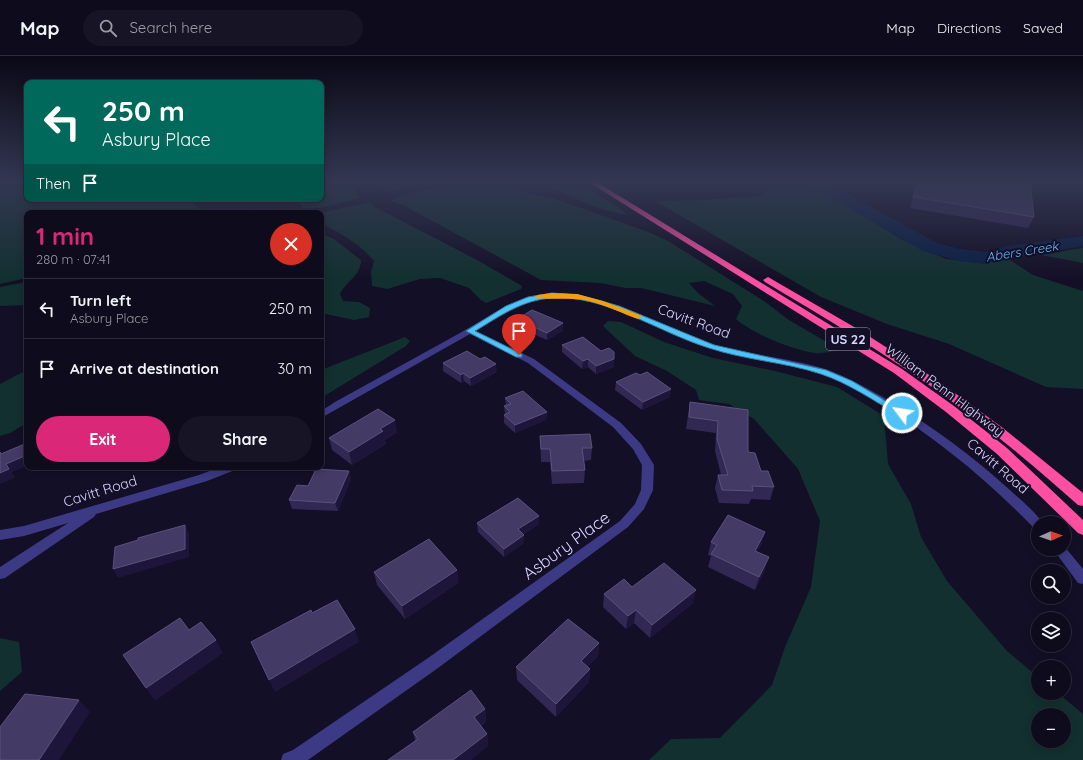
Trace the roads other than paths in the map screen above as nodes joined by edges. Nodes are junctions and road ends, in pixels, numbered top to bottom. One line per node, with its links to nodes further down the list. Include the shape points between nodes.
1 (644, 214): 9 (highway, William Penn Highway / US 22, via 898,371 1002,451)
2 (657, 214): 6 (highway, William Penn Highway / US 22, via 911,368 1021,447)
3 (470, 331): 4 (street, Cavitt Road); 8 (street, Cavitt Road, via 508,307 530,299 577,296 616,308 712,346 823,372 893,407 949,444); 14 (street, Asbury Place, via 532,361 617,425 637,447 648,466 646,490 640,506 624,524 433,663 299,756)
4 (324, 413)
5 (223, 470): 7 (street, Cavitt Road)
6 (1083, 501)
7 (100, 508): 10 (street, Cavitt Road, via 24,531); 12 (street)
8 (1031, 518)
9 (1083, 529)
10 (0, 535)
11 (1065, 556): 13 (street)
12 (0, 574)
13 (1083, 579)
14 (288, 760)

